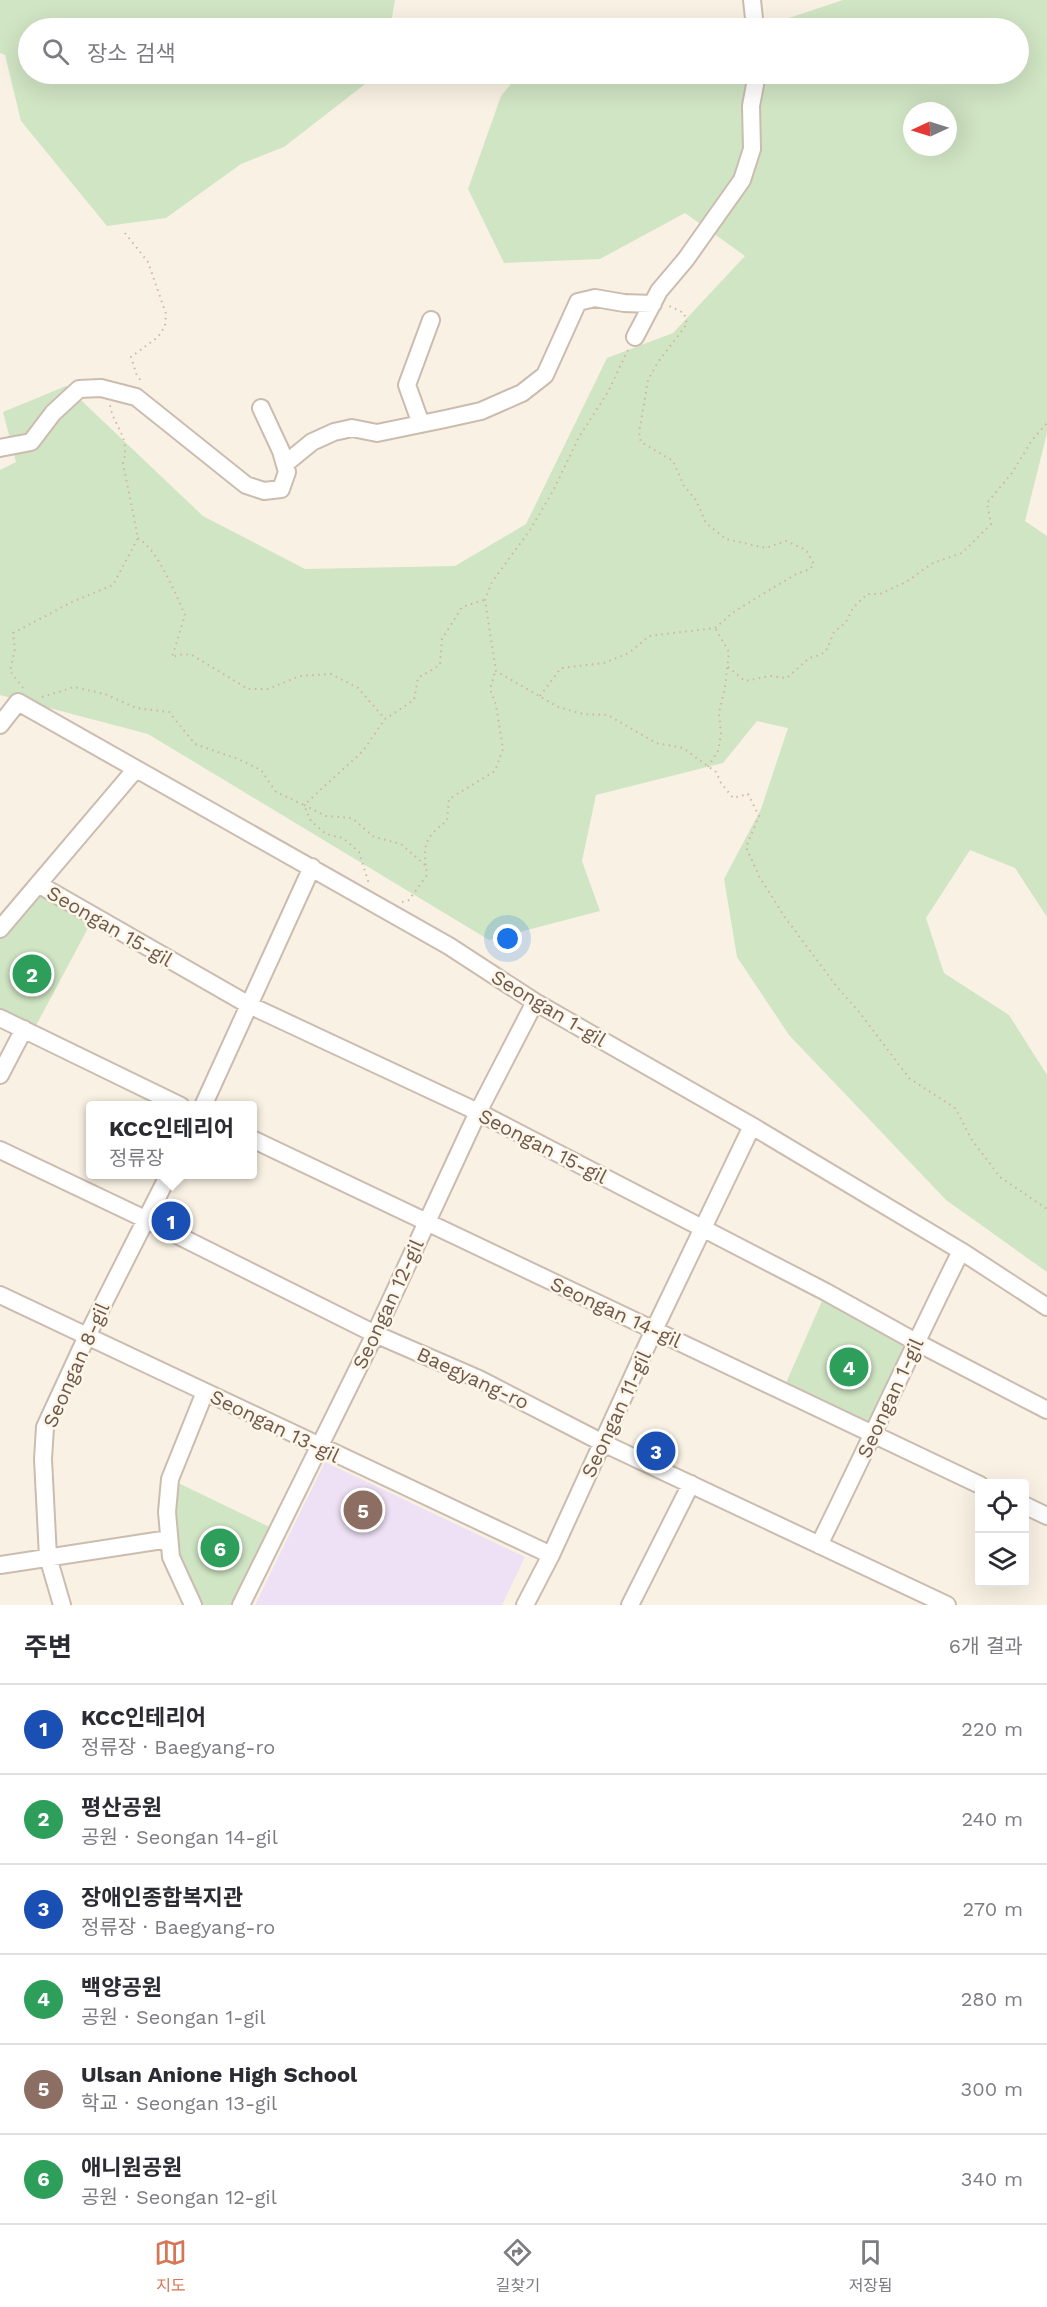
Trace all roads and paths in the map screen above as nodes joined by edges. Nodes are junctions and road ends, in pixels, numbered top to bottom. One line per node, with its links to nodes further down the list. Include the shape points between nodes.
1 (752, 0): 2 (street)
2 (754, 18)
3 (755, 84): 5 (street, via 751,106 752,149 742,180)
4 (125, 233): 8 (path, via 148,262 166,314 158,338 131,357)
5 (654, 302): 7 (street); 12 (street, via 624,303 595,298 578,302 545,375 522,393 481,411); 17 (path, via 684,313 687,324 648,380 641,442 673,461 706,523 726,539 766,548 786,541 806,550 814,564 735,611)
6 (431, 320): 12 (street, via 407,385)
7 (635, 337): 16 (path, via 553,491 492,582)
8 (144, 384)
9 (110, 390): 13 (street, via 79,389 30,442); 14 (street, via 136,397 246,485 264,491 281,489 287,472); 15 (path, via 111,411 121,428 126,453 123,463)
10 (261, 408): 14 (street)
11 (1047, 423): 18 (path, via 987,502 991,524 962,553 933,563 880,594 867,594 834,632 826,651 808,658 787,678 770,676 744,681)
12 (421, 424): 14 (street, via 377,433 352,428 334,432 312,442)
13 (0, 447)
14 (285, 464)
15 (138, 538): 21 (path, via 113,585 13,633 15,649 9,670 21,684); 22 (path, via 156,559 185,615 172,657 192,656 248,689 268,689 300,676 331,674 358,688)
16 (485, 600): 19 (path); 22 (path, via 462,607 442,639 440,665 418,678 414,700)
17 (715, 628): 18 (path, via 729,652); 20 (path, via 649,636 629,653 604,663 561,668)
18 (728, 667): 24 (path, via 720,703 718,751)
19 (496, 671): 20 (path); 27 (path, via 490,689 503,749 495,771 450,799 447,821 433,831 423,851)
20 (540, 696): 24 (path, via 558,707 583,714 608,715 656,743 683,748)
21 (31, 707): 23 (street, via 18,702); 25 (street, Seongan 1-gil); 26 (path, via 42,697 74,687 105,694 136,708 169,712 195,744 261,770 276,792)
22 (385, 719): 26 (path, via 363,751)
23 (0, 725)
24 (708, 767): 45 (path, via 716,772 733,798 748,794 759,816 746,847 759,876 837,987 909,1078 955,1108 972,1140 1000,1177)
25 (135, 770): 28 (street, Seongan 1-gil); 29 (street)
26 (304, 805): 27 (path, via 326,816 352,818 374,837 401,844); 30 (path, via 311,820 327,834 343,838 359,852)
27 (425, 865): 31 (path, via 427,875 409,900)
28 (312, 867): 31 (street, Seongan 1-gil); 34 (street)
29 (38, 884): 32 (street); 34 (street, Seongan 15-gil)
30 (370, 885)
31 (386, 910): 33 (street, Seongan 1-gil, via 449,945)
32 (0, 929)
33 (535, 1002): 40 (street, Seongan 12-gil); 41 (street, Seongan 1-gil)
34 (249, 1005): 39 (street); 40 (street, Seongan 15-gil)
35 (0, 1018): 36 (street)
36 (24, 1029): 37 (street); 38 (street)
37 (0, 1076)
38 (171, 1101)
39 (205, 1101)
40 (478, 1113): 47 (street, Seongan 12-gil); 48 (street, Seongan 15-gil)
41 (752, 1126): 48 (street, Seongan 11-gil); 49 (street, Seongan 1-gil)
42 (257, 1141): 47 (street, Seongan 14-gil)
43 (0, 1150): 46 (street, Baegyang-ro)
44 (167, 1179): 46 (street, Seongan 8-gil)
45 (1047, 1209)
46 (147, 1220): 53 (street, Baegyang-ro); 54 (street, Seongan 8-gil)
47 (427, 1222): 52 (street, Seongan 14-gil); 53 (street, Seongan 12-gil)
48 (703, 1229): 52 (street, Seongan 11-gil); 55 (street, Seongan 15-gil)
49 (961, 1251): 51 (street, Seongan 1-gil); 55 (street, Seongan 1-gil)
50 (0, 1295): 54 (street, Seongan 13-gil)
51 (1047, 1307)
52 (654, 1330): 58 (street, Seongan 14-gil); 59 (street, Seongan 11-gil)
53 (375, 1334): 59 (street, Baegyang-ro, via 479,1378); 60 (street, Seongan 12-gil)
54 (87, 1336): 56 (street, Seongan 13-gil); 68 (street, Seongan 8-gil, via 45,1427)
55 (915, 1342): 57 (street, Seongan 15-gil); 58 (street, Seongan 1-gil)
56 (205, 1392): 60 (street, Seongan 13-gil); 65 (street, via 170,1479)
57 (1047, 1410)
58 (873, 1436): 61 (street, Seongan 14-gil); 66 (street, Seongan 1-gil)
59 (603, 1443): 62 (street, Baegyang-ro); 67 (street, Seongan 11-gil)
60 (319, 1447): 67 (street, Seongan 13-gil); 72 (street, Seongan 12-gil)
61 (975, 1483)
62 (691, 1484): 66 (street, Baegyang-ro); 74 (street)
63 (1029, 1507): 64 (street)
64 (1047, 1516)
65 (169, 1539): 68 (street); 71 (street, via 171,1557)
66 (819, 1545): 75 (street, Baegyang-ro)
67 (551, 1555): 73 (street, Seongan 11-gil)
68 (48, 1557): 69 (street); 70 (street, Seongan 8-gil)
69 (0, 1564)
70 (62, 1605)
71 (193, 1605)
72 (241, 1605)
73 (525, 1605)
74 (630, 1605)
75 (947, 1605)

